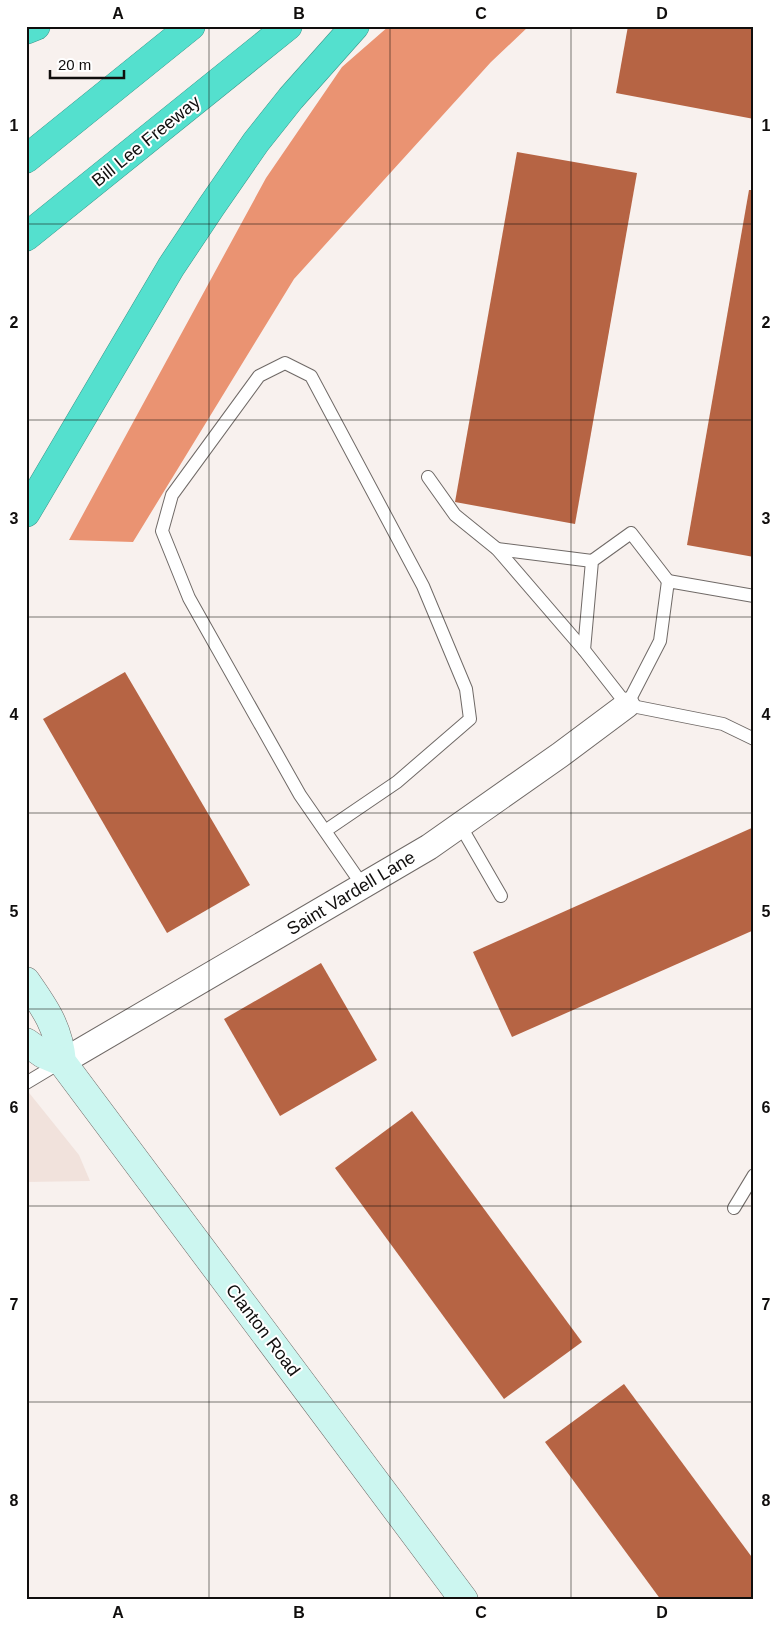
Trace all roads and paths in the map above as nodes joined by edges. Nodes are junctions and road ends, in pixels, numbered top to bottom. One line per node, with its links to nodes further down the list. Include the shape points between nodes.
1 (36, 26): 5 (highway)
2 (191, 26): 6 (highway)
3 (288, 26): 7 (highway, Bill Lee Freeway)
4 (355, 26): 9 (highway, via 291,98 211,207 171,267)
5 (26, 30)
6 (26, 159)
7 (26, 237)
8 (428, 477): 10 (lane, via 455,515)
9 (26, 513)
10 (497, 549): 11 (lane); 14 (lane)
11 (592, 561): 12 (lane, via 631,533); 14 (lane)
12 (668, 581): 13 (lane); 15 (lane, via 660,641)
13 (754, 596)
14 (584, 650): 15 (lane)
15 (627, 705): 16 (lane, via 723,724); 17 (street, Saint Vardell Lane)
16 (754, 739)
17 (460, 825): 19 (street, Saint Vardell Lane); 20 (lane)
18 (325, 831): 18 (lane, via 300,795 189,598 162,531 172,495 259,376 285,363 311,376 422,586 466,689 470,719 397,782); 19 (lane)
19 (363, 886): 23 (street, Saint Vardell Lane)
20 (501, 896)
21 (26, 981): 23 (main road, Clanton Road, via 53,1022)
22 (26, 1042): 23 (main road, Clanton Road)
23 (62, 1062): 24 (lane); 27 (main road, Clanton Road)
24 (26, 1083)
25 (754, 1175): 26 (lane)
26 (734, 1208)
27 (464, 1600)

